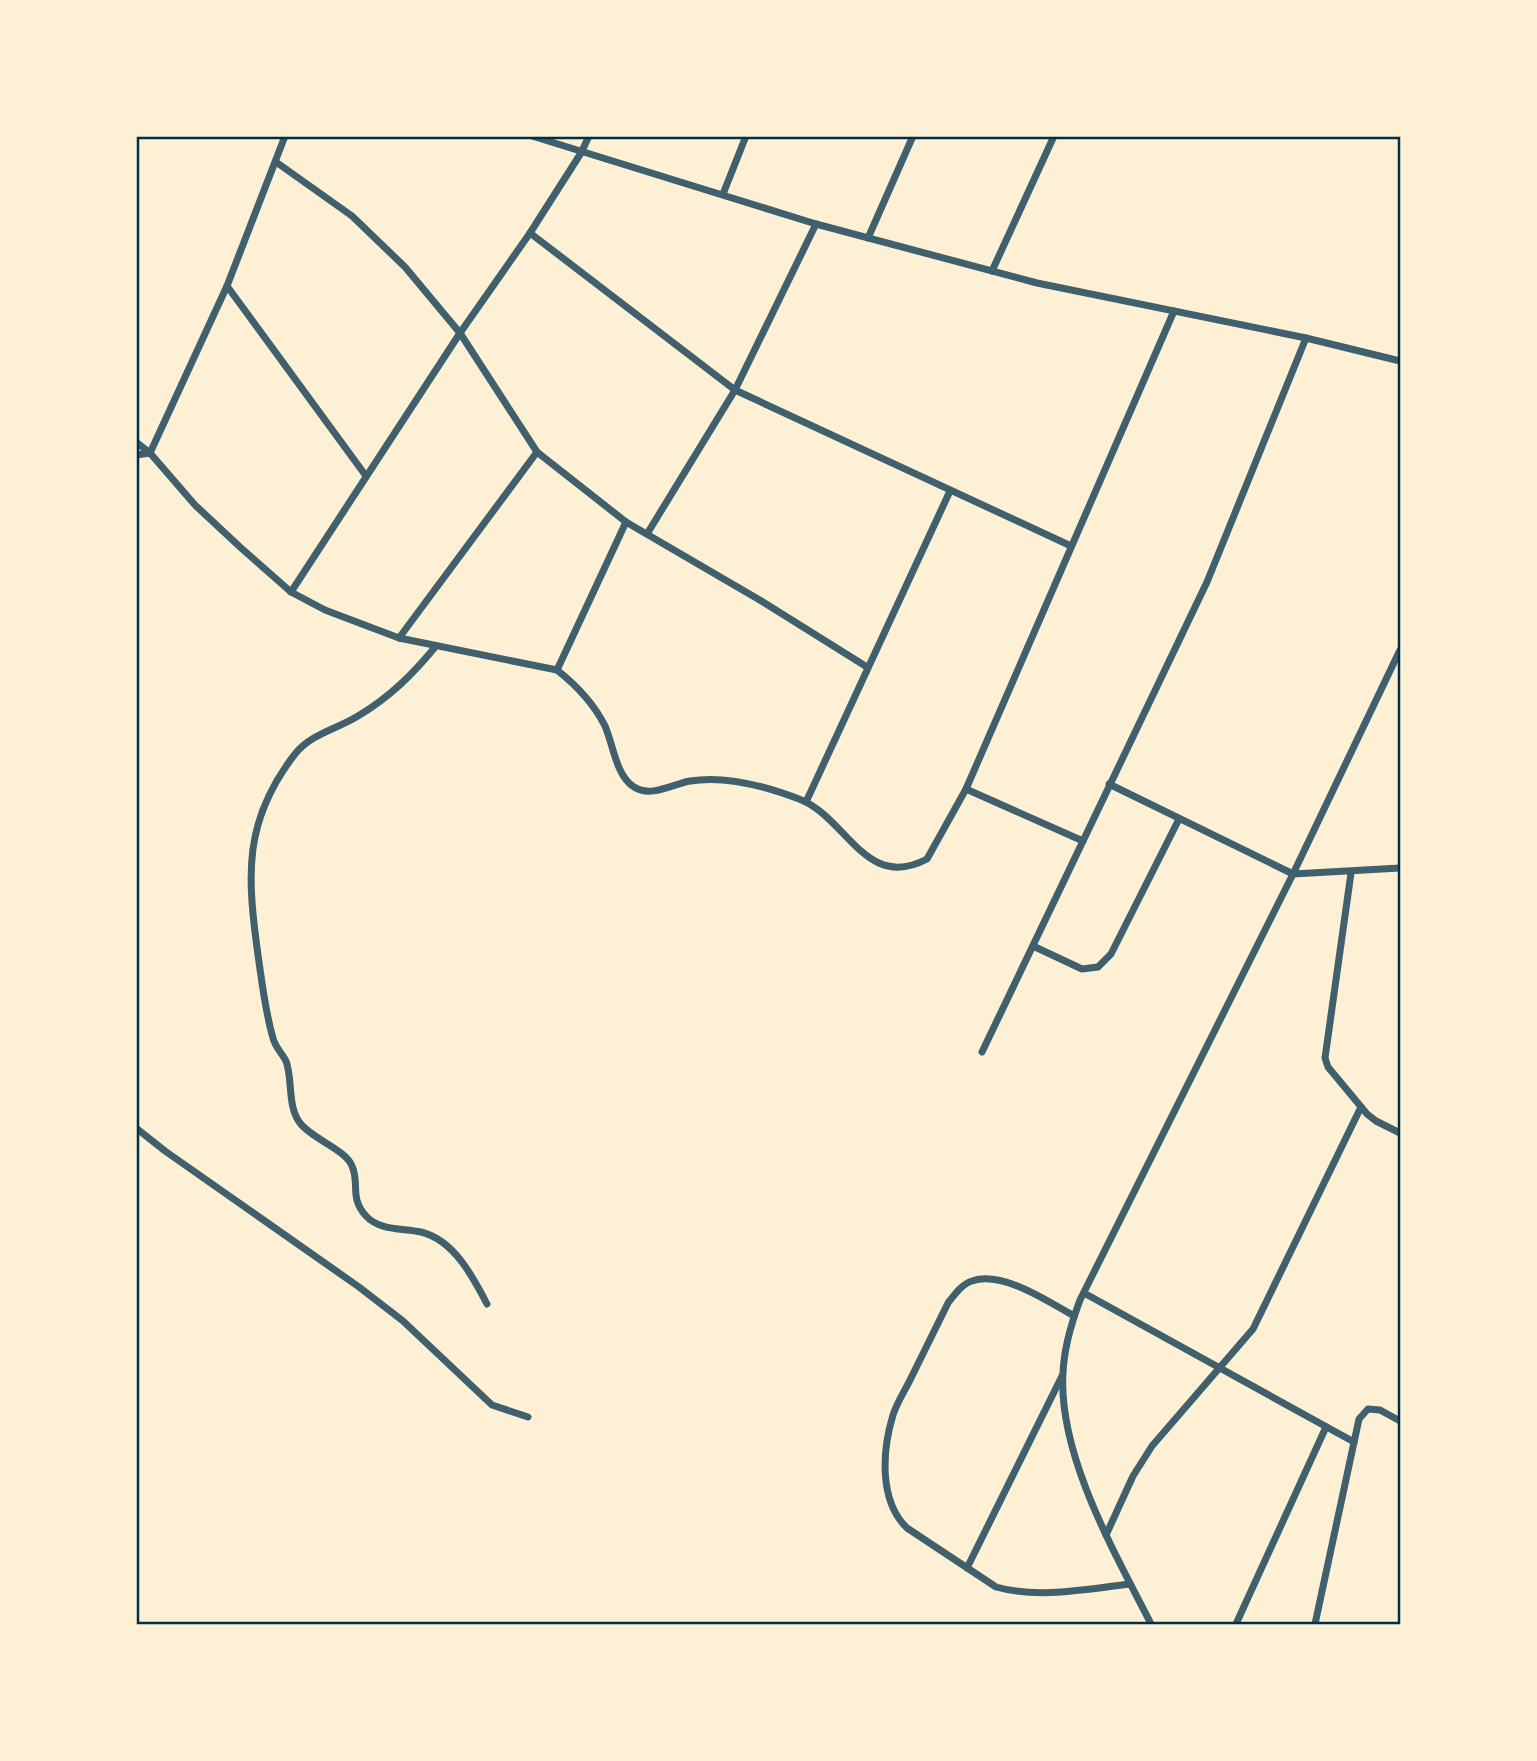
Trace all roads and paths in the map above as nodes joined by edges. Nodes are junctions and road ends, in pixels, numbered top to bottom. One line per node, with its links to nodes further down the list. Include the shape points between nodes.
1 (285, 136): 8 (street)
2 (532, 136): 7 (street)
3 (589, 136): 7 (street)
4 (746, 136): 9 (street)
5 (913, 136): 12 (street)
6 (1054, 136): 13 (street)
7 (581, 153): 9 (street); 11 (street)
8 (276, 162): 14 (street); 16 (street, via 352,216 405,267)
9 (723, 194): 10 (street)
10 (816, 224): 12 (street); 19 (street)
11 (530, 233): 16 (street); 19 (street)
12 (868, 237): 13 (street)
13 (992, 271): 15 (street)
14 (226, 286): 22 (street); 24 (street)
15 (1174, 311): 17 (street); 28 (street)
16 (460, 333): 21 (street); 24 (street)
17 (1306, 338): 18 (street); 35 (street, via 1207,582)
18 (1401, 361)
19 (735, 390): 25 (street); 27 (street)
20 (136, 442): 22 (street)
21 (537, 452): 26 (street); 30 (street)
22 (150, 453): 23 (street); 29 (street, via 195,505)
23 (136, 455)
24 (366, 476): 29 (street)
25 (950, 491): 28 (street); 33 (street)
26 (626, 522): 27 (street); 34 (street)
27 (647, 534): 33 (street)
28 (1072, 546): 36 (street)
29 (291, 592): 30 (street, via 324,610)
30 (399, 638): 31 (street)
31 (436, 646): 34 (street); 49 (street, via 392,694 320,734 298,751 282,772 262,807 251,857 252,909 266,1005 274,1041 290,1076 299,1122 352,1166 355,1198 367,1217 387,1228 423,1233 441,1242 468,1269)
32 (1401, 650): 42 (street)
33 (867, 667): 37 (street)
34 (557, 670): 37 (street, via 574,684 604,725 623,777 632,787 655,791 718,779)
35 (1109, 784): 38 (street); 39 (street)
36 (966, 789): 37 (street, via 927,859 895,867 884,867 861,853 828,816); 39 (street)
37 (806, 802)
38 (1179, 819): 42 (street); 43 (street, via 1111,954 1098,967 1082,969)
39 (1083, 841): 43 (street)
40 (1401, 868): 41 (street)
41 (1351, 873): 42 (street); 45 (street, via 1325,1058)
42 (1293, 874): 48 (street)
43 (1032, 946): 44 (street)
44 (982, 1052)
45 (1361, 1107): 47 (street, via 1376,1121); 51 (street, via 1259,1320)
46 (136, 1128): 53 (street, via 403,1321 492,1405)
47 (1401, 1133)
48 (1084, 1293): 50 (street); 51 (street)
49 (487, 1304)
50 (1074, 1316): 52 (street); 58 (street, via 1007,1282 970,1281 948,1303 894,1413 885,1462 890,1504 907,1528)
51 (1220, 1367): 55 (street); 57 (street, via 1152,1446 1132,1476)
52 (1063, 1375): 57 (street, via 1069,1430); 58 (street)
53 (528, 1416)
54 (1401, 1421): 56 (street, via 1368,1409 1359,1419)
55 (1326, 1427): 56 (street); 61 (street)
56 (1354, 1443): 62 (street)
57 (1106, 1535): 59 (street)
58 (967, 1569): 59 (street, via 1011,1591)
59 (1130, 1584): 60 (street)
60 (1151, 1625)
61 (1236, 1625)
62 (1315, 1625)

